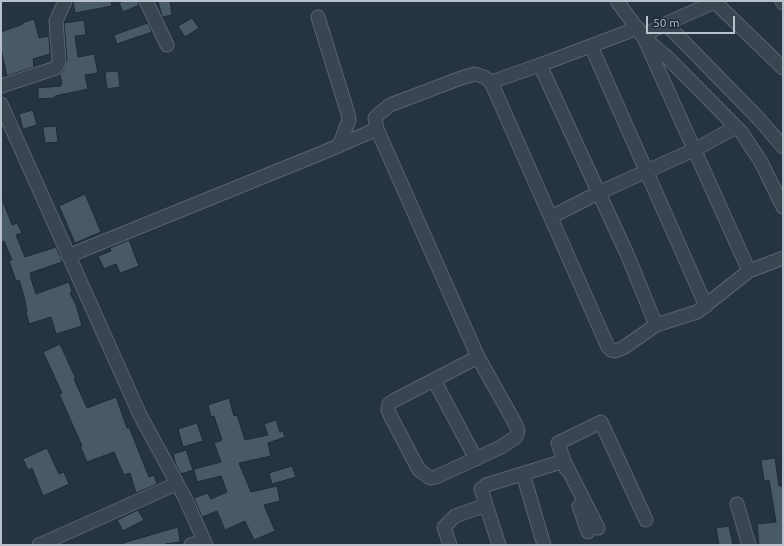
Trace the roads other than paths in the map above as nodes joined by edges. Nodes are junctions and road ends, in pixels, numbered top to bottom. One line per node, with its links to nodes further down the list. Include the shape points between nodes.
1 (65, 1): 13 (street, via 56,18 59,61 56,68)
2 (146, 1): 8 (street)
3 (616, 1): 7 (street)
4 (716, 2): 6 (street); 11 (street)
5 (318, 17): 17 (street, via 348,114 349,120)
6 (665, 24): 7 (street); 18 (street, via 760,120)
7 (645, 33): 9 (street); 15 (street); 19 (street)
8 (167, 45)
9 (591, 46): 10 (street); 20 (street)
10 (540, 65): 12 (street); 21 (street)
11 (783, 68)
12 (491, 82): 16 (street, via 484,76 475,74 390,105 375,118); 23 (street)
13 (1, 86)
14 (1, 104): 24 (street)
15 (736, 126): 19 (street); 22 (street, via 761,162)
16 (377, 129): 17 (street); 29 (street)
17 (340, 146): 24 (street)
18 (783, 147)
19 (696, 149): 20 (street); 26 (street)
20 (646, 171): 21 (street); 27 (street)
21 (598, 193): 23 (street); 28 (street, via 627,254)
22 (783, 207)
23 (551, 217): 28 (street, via 608,347 615,351 623,348)
24 (68, 256): 34 (street, via 140,415)
25 (783, 258): 26 (street)
26 (750, 271): 27 (street)
27 (706, 306): 28 (street, via 697,312)
28 (656, 325)
29 (478, 357): 30 (street); 31 (street, via 518,431 516,437 506,444)
30 (434, 380): 31 (street); 31 (street, via 389,404 391,418 419,470 430,478)
31 (476, 459)
32 (564, 461): 33 (street); 37 (street, via 558,443 601,422); 38 (street)
33 (523, 474): 36 (street, via 486,485 481,489); 44 (street)
34 (176, 484): 39 (street); 40 (street)
35 (737, 504): 45 (street)
36 (486, 505): 42 (street, via 455,516 444,527); 43 (street)
37 (646, 520)
38 (593, 530)
39 (205, 543): 41 (street)
40 (39, 545)
41 (191, 545)
42 (450, 545)
43 (499, 545)
44 (544, 545)
45 (749, 545)

